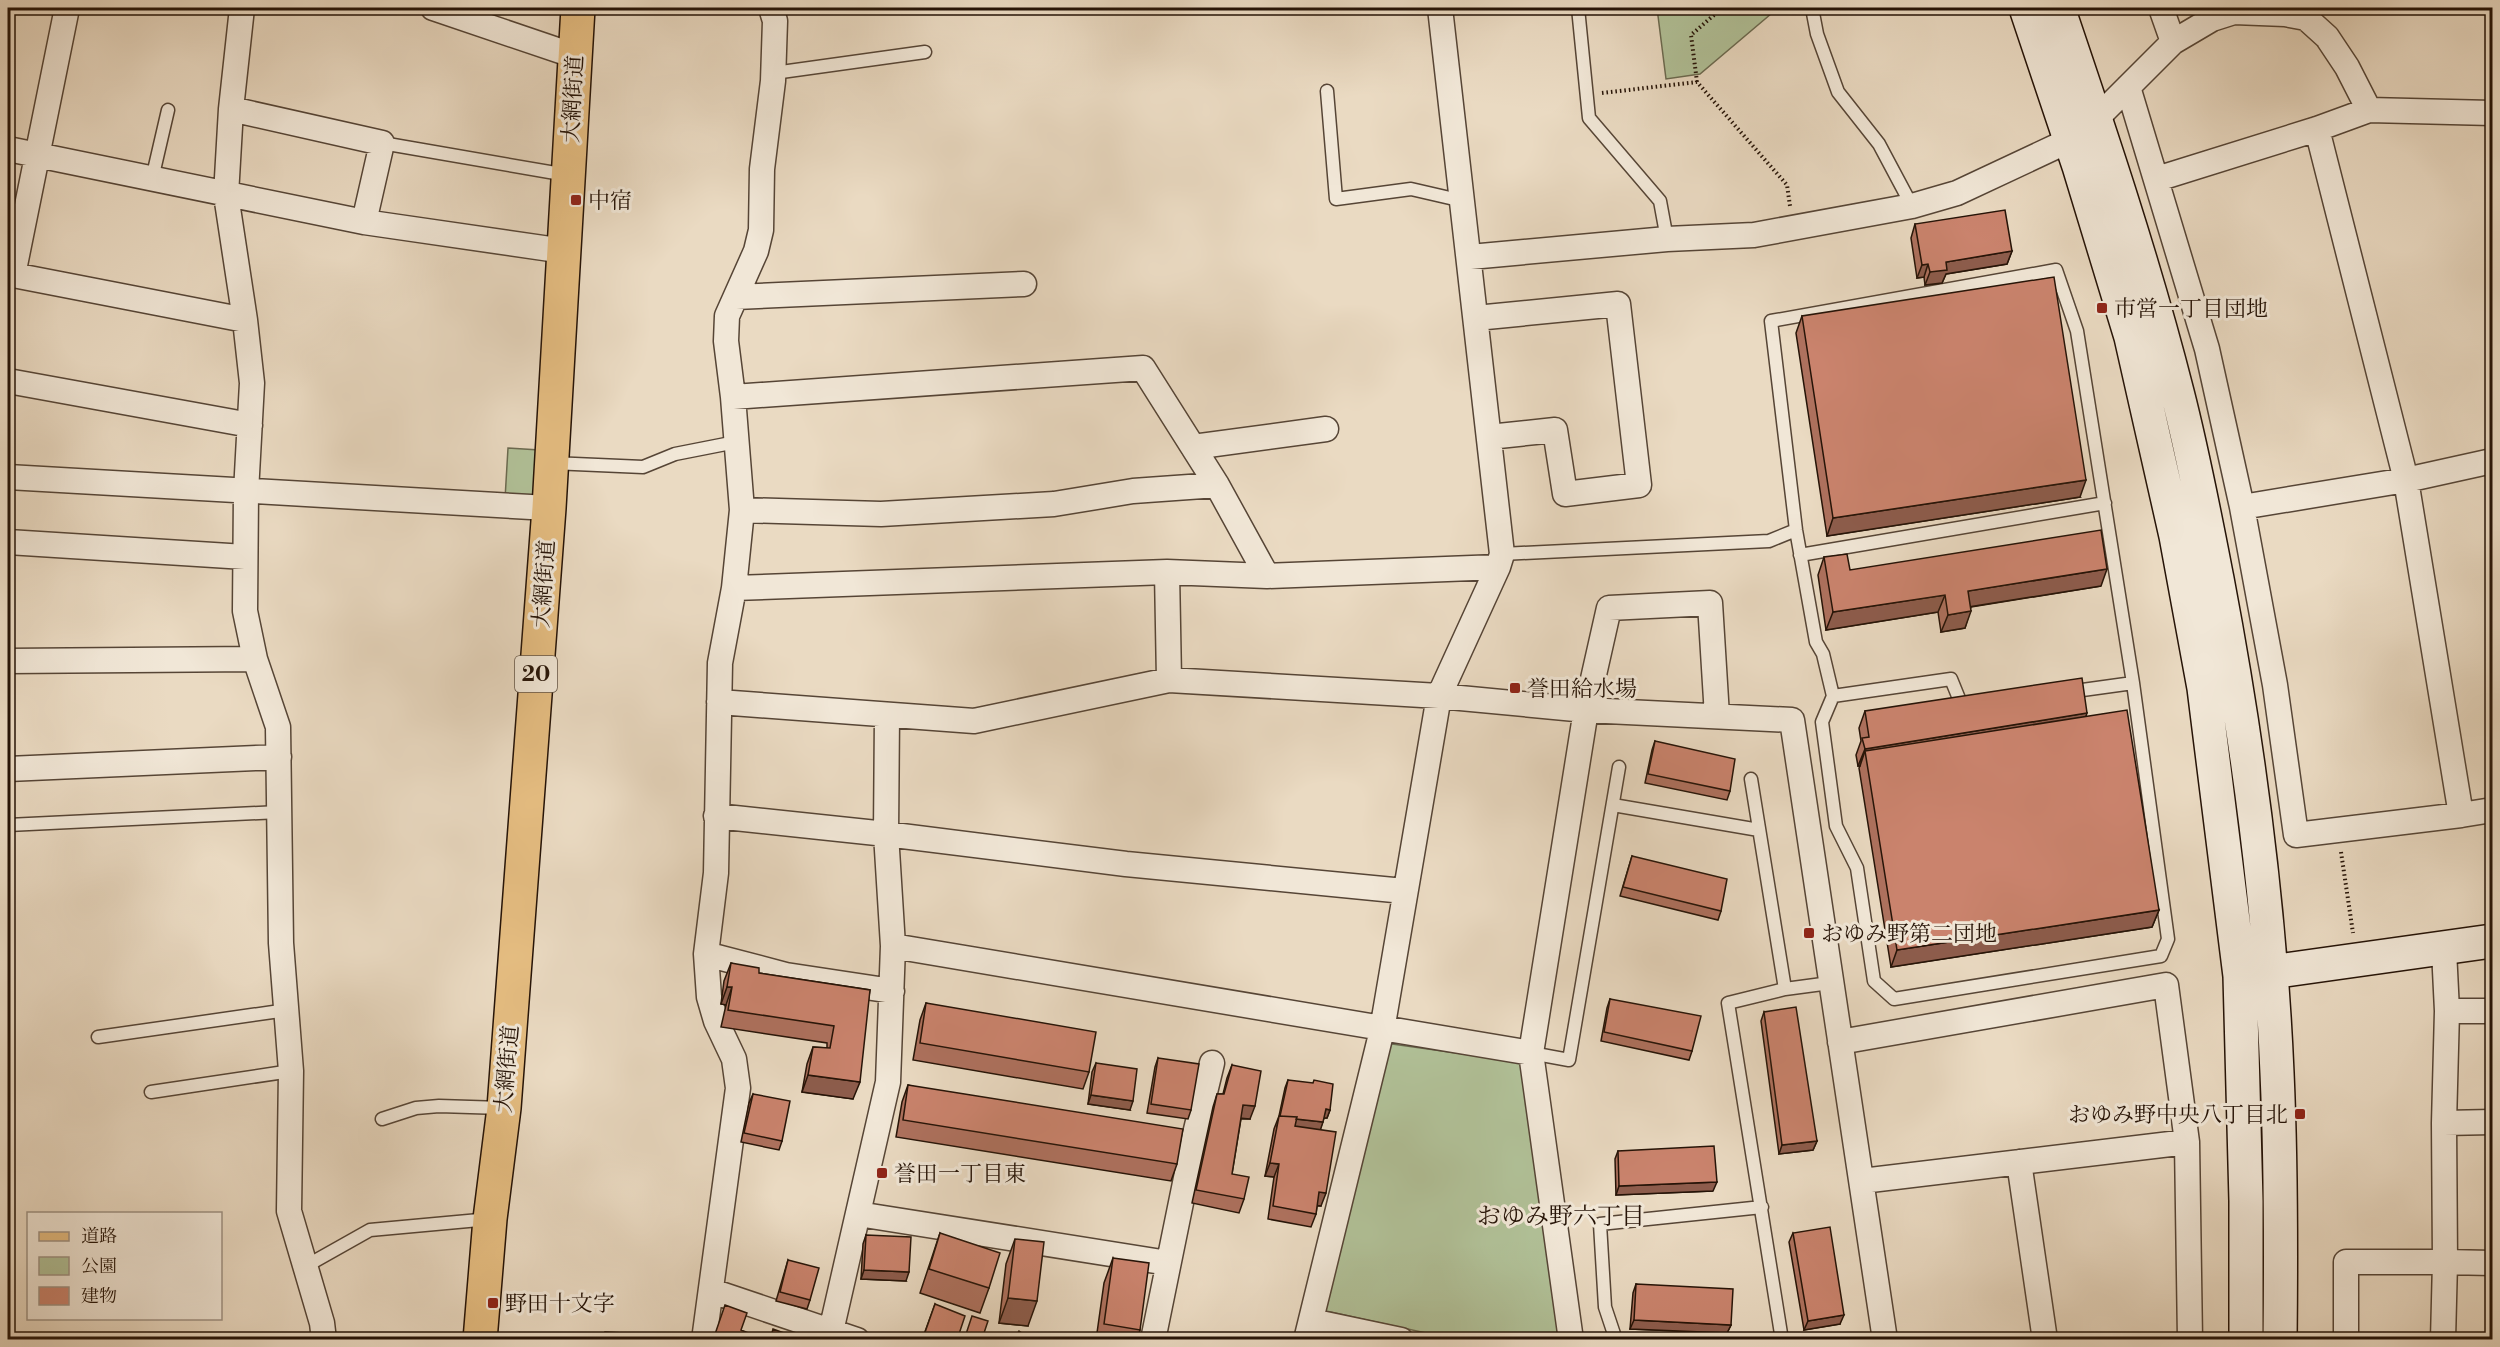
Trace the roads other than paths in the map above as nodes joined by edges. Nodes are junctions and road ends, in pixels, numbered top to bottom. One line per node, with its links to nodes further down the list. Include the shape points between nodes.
1 (67, 8): 27 (street)
2 (242, 8): 18 (street)
3 (433, 8): 14 (street)
4 (578, 8): 14 (main road, 大網街道 / 20)
5 (771, 8): 15 (street, via 775,21)
6 (1440, 8): 32 (street)
7 (1578, 8): 35 (lane, via 1589,118 1659,201)
8 (1812, 8): 33 (lane, via 1838,92 1879,144)
9 (2026, 8): 24 (street)
10 (2058, 8): 22 (street)
11 (2162, 8): 12 (street)
12 (2173, 42): 16 (street); 19 (street, via 2212,19 2234,12 2306,18 2327,37)
13 (925, 52): 15 (lane)
14 (575, 56): 28 (main road, 大網街道 / 20)
15 (774, 74): 40 (street, via 762,169 761,230)
16 (2128, 87): 22 (street); 30 (street)
17 (1327, 91): 32 (lane, via 1336,200 1411,189)
18 (231, 109): 25 (street); 31 (street)
19 (2369, 110): 21 (street); 23 (street)
20 (168, 111): 29 (lane)
21 (2493, 113)
22 (2096, 119): 24 (street); 97 (street, via 2178,394 2207,527 2247,754)
23 (2317, 129): 30 (street); 53 (street)
24 (2070, 140): 33 (street, via 1957,193); 140 (street, via 2131,337 2176,536 2204,688 2240,976)
25 (382, 143): 28 (lane); 34 (street)
26 (8, 149): 27 (street)
27 (38, 155): 29 (street); 38 (street)
28 (568, 175): 36 (main road, 大網街道 / 20)
29 (152, 179): 31 (street)
30 (2157, 179): 57 (street, via 2207,349)
31 (226, 195): 34 (street); 42 (street)
32 (1463, 201): 37 (street)
33 (1912, 206): 35 (street, via 1754,235)
34 (364, 222): 36 (street)
35 (1667, 239): 37 (street)
36 (564, 251): 51 (main road, 大網街道 / 20)
37 (1470, 257): 41 (street)
38 (10, 274): 42 (street)
39 (1024, 284): 40 (street)
40 (736, 297): 44 (street, via 727,316 726,341)
41 (1476, 318): 47 (street); 47 (street, via 1618,304 1639,484 1565,494 1555,430)
42 (245, 320): 45 (street, via 252,383)
43 (8, 381): 45 (street)
44 (733, 397): 48 (street); 49 (street, via 1143,368)
45 (250, 425): 55 (street)
46 (1326, 429): 49 (street)
47 (1489, 437): 64 (street)
48 (736, 442): 51 (lane, via 675,454 643,467); 59 (street)
49 (1193, 447): 54 (street)
50 (2493, 461): 53 (street)
51 (552, 463): 58 (main road, 大網街道 / 20)
52 (8, 477): 55 (street)
53 (2406, 480): 57 (street); 87 (street)
54 (1217, 485): 59 (street, via 1133,491 1054,504 881,514); 66 (street)
55 (246, 492): 58 (street); 63 (street)
56 (2105, 503): 60 (lane, via 2077,331 2056,270 1771,321); 62 (lane); 71 (lane)
57 (2242, 507): 87 (street, via 2275,685 2296,835)
58 (549, 508): 111 (main road, 大網街道 / 20)
59 (742, 510): 67 (street)
60 (1796, 530): 62 (lane); 64 (lane, via 1769,541)
61 (8, 542): 63 (street)
62 (1800, 555): 74 (lane, via 1816,642 1823,654)
63 (245, 557): 68 (street, via 245,611)
64 (1500, 560): 66 (street); 73 (street)
65 (1167, 572): 66 (street); 67 (street); 70 (street)
66 (1267, 576)
67 (734, 588): 75 (street, via 720,663)
68 (255, 659): 69 (street); 80 (street, via 278,727)
69 (8, 661)
70 (1169, 680): 73 (street); 78 (street, via 974,721)
71 (2133, 682): 72 (lane); 74 (lane, via 2168,939 2161,956 1894,999 1874,981 1857,868 1836,826 1822,722)
72 (2054, 694)
73 (1439, 696): 77 (street); 92 (street)
74 (1833, 696): 76 (lane, via 1951,679 1962,706)
75 (719, 702): 78 (street); 88 (street)
76 (1985, 703)
77 (1586, 711): 79 (street); 79 (street, via 1609,608 1710,603); 107 (street)
78 (887, 715): 91 (street)
79 (1717, 716): 98 (street, via 1791,720)
80 (279, 757): 82 (street); 86 (street)
81 (1619, 767): 84 (lane)
82 (8, 768)
83 (1751, 779): 90 (lane)
84 (1613, 805): 90 (lane); 107 (lane, via 1569,1060)
85 (2493, 810): 87 (street)
86 (279, 812): 89 (lane); 101 (street, via 281,943)
87 (2461, 815)
88 (716, 816): 91 (street); 96 (street, via 716,873)
89 (8, 825)
90 (1759, 830): 99 (lane)
91 (886, 834): 92 (street, via 1126,864); 94 (street)
92 (1404, 891): 104 (street)
93 (2493, 941): 95 (street)
94 (893, 946): 100 (street); 104 (street)
95 (2444, 950): 97 (street); 102 (street)
96 (706, 954): 100 (street, via 786,975); 125 (street, via 709,997 734,1059 738,1088)
97 (2271, 972): 141 (street, via 2281,1225)
98 (1830, 983): 99 (lane); 106 (street)
99 (1785, 989): 118 (lane, via 1728,1003)
100 (892, 992): 119 (street, via 894,1083)
101 (287, 1010): 105 (lane); 109 (street)
102 (2447, 1011): 103 (street); 114 (street)
103 (2493, 1011)
104 (1382, 1030): 107 (street); 126 (street)
105 (98, 1037)
106 (1840, 1042): 115 (street, via 2166,985); 117 (street)
107 (1531, 1053): 134 (street)
108 (1212, 1063): 122 (street, via 1189,1133)
109 (291, 1071): 110 (lane); 124 (street, via 289,1211)
110 (151, 1092)
111 (504, 1108): 112 (lane, via 416,1108); 120 (main road, 大網街道 / 20)
112 (382, 1119)
113 (2493, 1122): 114 (street)
114 (2444, 1123): 121 (street)
115 (2187, 1142): 116 (street); 139 (street)
116 (2019, 1162): 117 (street); 138 (street)
117 (1862, 1181): 137 (street)
118 (1762, 1207): 135 (lane, via 1600,1224 1605,1307); 136 (lane)
119 (858, 1214): 122 (street); 127 (street)
120 (490, 1219): 124 (lane, via 370,1230); 129 (main road, 大網街道 / 20)
121 (2445, 1262): 123 (street); 142 (street, via 2346,1262); 143 (street)
122 (1168, 1263): 132 (street)
123 (2493, 1263)
124 (306, 1266): 128 (street)
125 (711, 1291): 127 (street); 130 (street)
126 (1308, 1330): 133 (street)
127 (830, 1335): 131 (street)
128 (324, 1340)
129 (480, 1340)
130 (704, 1340)
131 (857, 1340)
132 (1153, 1340)
133 (1401, 1340)
134 (1571, 1340)
135 (1616, 1340)
136 (1782, 1340)
137 (1885, 1340)
138 (2045, 1340)
139 (2190, 1340)
140 (2246, 1340)
141 (2280, 1340)
142 (2346, 1340)
143 (2443, 1340)

